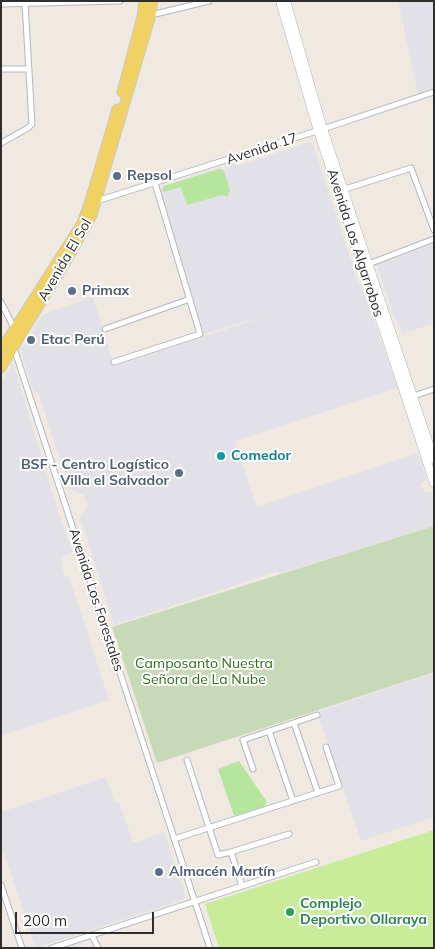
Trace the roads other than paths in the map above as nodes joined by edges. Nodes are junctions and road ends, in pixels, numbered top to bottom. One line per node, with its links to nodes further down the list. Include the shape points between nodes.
1 (120, 1): 7 (street)
2 (144, 1): 17 (main road, Avenida El Sol)
3 (153, 1): 9 (main road, Avenida El Sol)
4 (209, 1): 9 (street)
5 (280, 1): 13 (street, Avenida Los Algarrobos)
6 (286, 1): 13 (street, Avenida Los Algarrobos)
7 (25, 3): 8 (street); 11 (street)
8 (1, 4)
9 (151, 15): 17 (main road, Avenida El Sol)
10 (1, 69): 11 (street)
11 (29, 69): 14 (street, via 32,124)
12 (434, 92): 13 (street, Avenida 17)
13 (320, 130): 15 (street, Avenida 17); 16 (street, Avenida Los Algarrobos)
14 (1, 143)
15 (155, 183): 17 (street, Avenida 17); 21 (street)
16 (340, 190): 18 (street, via 411,168); 20 (street, Avenida Los Algarrobos)
17 (93, 203): 24 (main road, Avenida El Sol)
18 (434, 230)
19 (434, 239): 20 (street)
20 (365, 265): 30 (street, Avenida Los Algarrobos)
21 (190, 299): 23 (street); 27 (street, via 200,334)
22 (1, 302): 24 (street)
23 (105, 329)
24 (17, 332): 25 (main road, Avenida El Sol)
25 (10, 344): 26 (main road, Avenida El Sol); 28 (main road, Avenida El Sol); 43 (street, Avenida Los Forestales)
26 (1, 350)
27 (114, 362)
28 (1, 368)
29 (434, 389): 30 (street)
30 (409, 398): 31 (street, Avenida Los Algarrobos); 32 (street, Avenida Los Algarrobos)
31 (434, 459)
32 (434, 483)
33 (316, 715): 34 (street)
34 (294, 723): 35 (street); 39 (street)
35 (269, 731): 38 (street, via 244,740); 40 (street)
36 (326, 747): 39 (street, via 339,786)
37 (187, 760): 41 (street)
38 (252, 769)
39 (318, 793): 40 (street)
40 (293, 801): 41 (street)
41 (209, 828): 43 (street); 44 (street, via 218,855)
42 (289, 834): 44 (street)
43 (174, 839): 48 (street, Avenida Los Forestales)
44 (231, 852): 47 (street)
45 (316, 862): 47 (street)
46 (1, 885): 50 (street)
47 (242, 886): 48 (street)
48 (195, 901): 49 (street); 53 (street, Avenida Los Forestales)
49 (92, 935): 51 (street); 52 (street)
50 (22, 948)
51 (52, 948)
52 (98, 948)
53 (210, 948)

